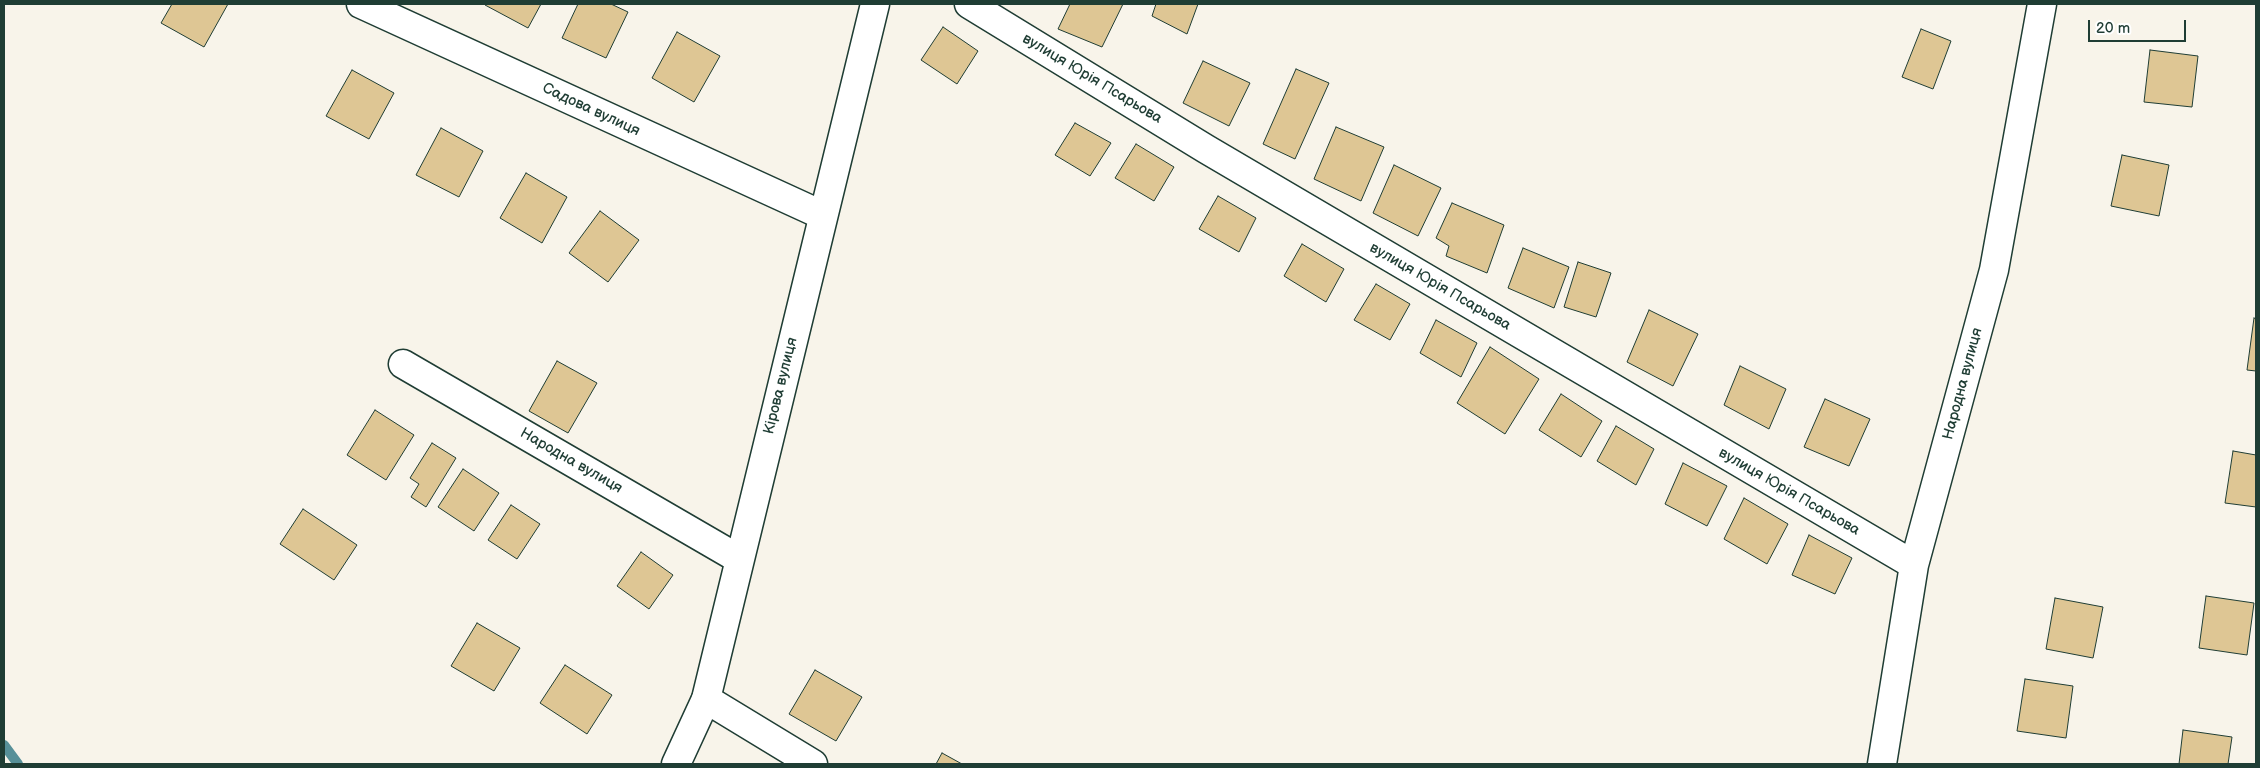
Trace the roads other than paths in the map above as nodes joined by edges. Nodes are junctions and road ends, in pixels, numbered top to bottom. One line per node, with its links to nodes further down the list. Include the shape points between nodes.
1 (360, 4): 5 (street, Садова вулиця)
2 (875, 4): 5 (street, Кірова вулиця)
3 (969, 4): 8 (street, вулиця Юрія Псарьова, via 1206,149)
4 (2042, 4): 8 (street, Народна вулиця, via 1994,270)
5 (822, 216): 7 (street, Кірова вулиця)
6 (403, 364): 7 (street, Народна вулиця)
7 (739, 559): 9 (street, Кірова вулиця)
8 (1914, 565): 12 (street, Народна вулиця)
9 (706, 699): 10 (street, Кірова вулиця); 11 (street)
10 (676, 764)
11 (813, 764)
12 (1882, 764)

